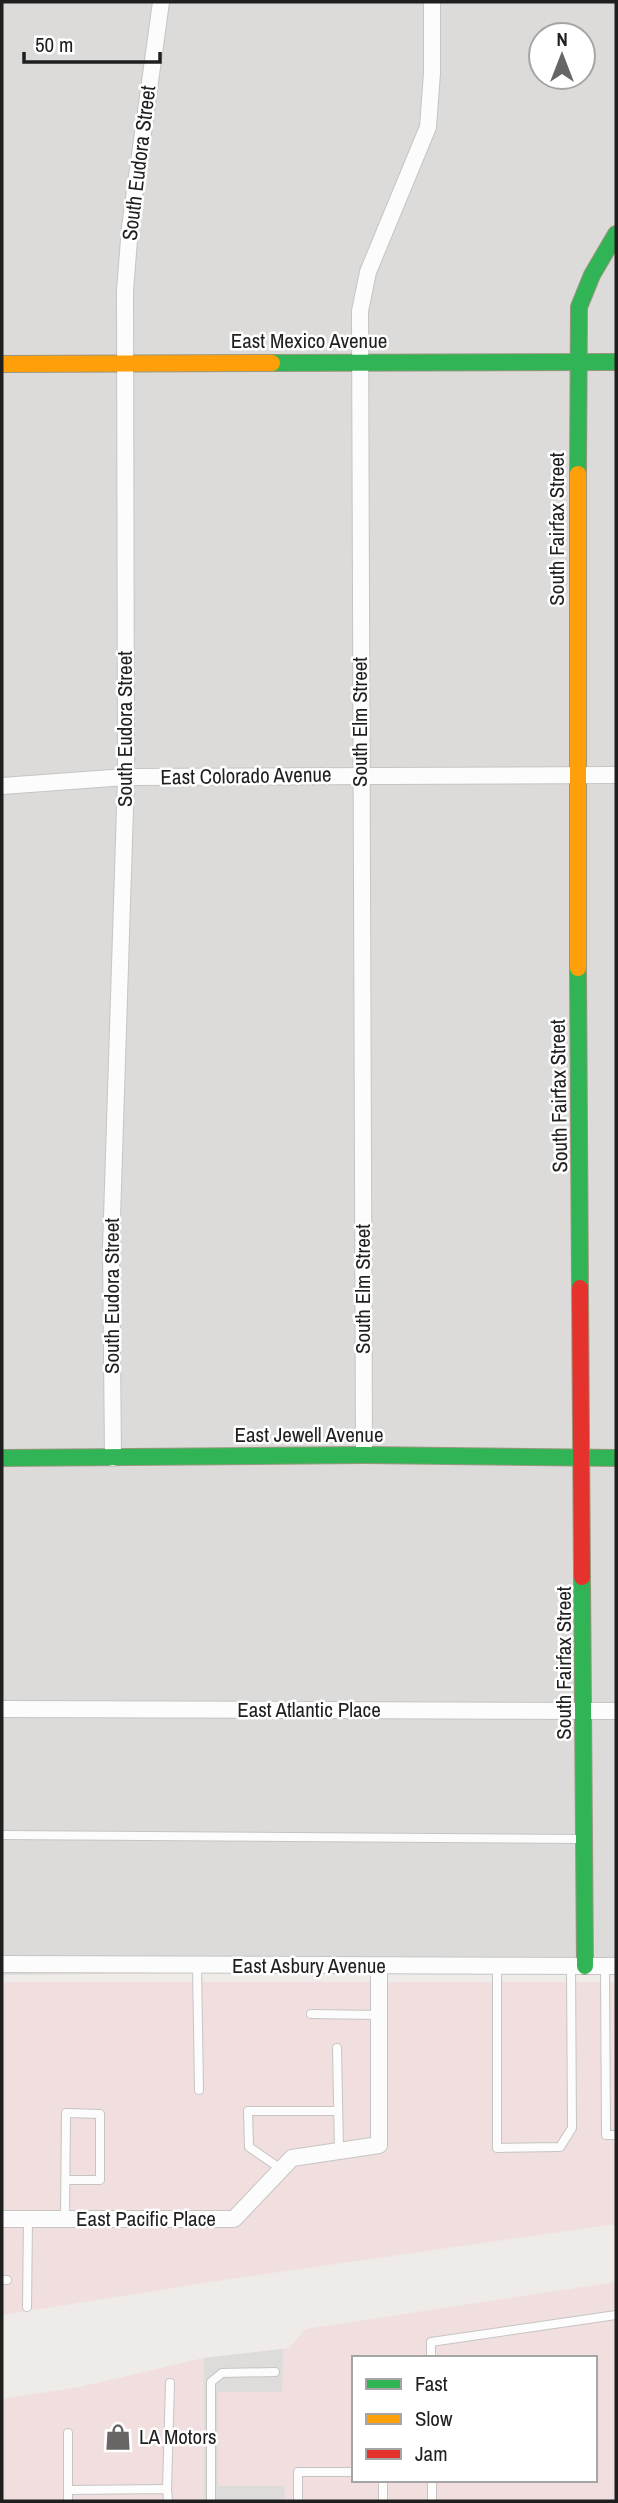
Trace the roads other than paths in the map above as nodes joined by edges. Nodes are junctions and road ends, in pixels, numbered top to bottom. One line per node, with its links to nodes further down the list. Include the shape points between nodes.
1 (161, 2): 7 (street, South Eudora Street, via 130,227)
2 (432, 2): 4 (street, South Elm Street, via 428,127 368,272 360,311)
3 (616, 234): 5 (street, South Fairfax Street, via 579,307)
4 (360, 362): 5 (street, East Mexico Avenue); 7 (street, East Mexico Avenue); 9 (street, South Elm Street)
5 (578, 362): 6 (street, East Mexico Avenue); 10 (street, South Fairfax Street)
6 (616, 362)
7 (125, 363): 8 (street, East Mexico Avenue); 12 (street, South Eudora Street)
8 (2, 364)
9 (360, 774): 10 (street, East Colorado Avenue); 12 (street, East Colorado Avenue); 14 (street, South Elm Street)
10 (578, 775): 11 (street, East Colorado Avenue); 17 (street, South Fairfax Street)
11 (616, 775)
12 (126, 777): 13 (street, East Colorado Avenue); 16 (street, South Eudora Street, via 111,1249)
13 (2, 786)
14 (364, 1455): 16 (street, East Jewell Avenue); 17 (street, East Jewell Avenue)
15 (2, 1458): 16 (street, East Jewell Avenue)
16 (113, 1458)
17 (584, 1458): 18 (street, East Jewell Avenue); 20 (street, South Fairfax Street)
18 (616, 1458)
19 (2, 1709): 20 (street, East Atlantic Place)
20 (585, 1711): 21 (street, East Atlantic Place); 23 (street, South Fairfax Street)
21 (616, 1711)
22 (2, 1835): 23 (lane)
23 (586, 1839): 28 (street, South Fairfax Street)
24 (2, 1964): 25 (street, East Asbury Avenue)
25 (197, 1965): 26 (street, East Asbury Avenue); 33 (lane)
26 (379, 1966): 27 (street, East Asbury Avenue); 31 (street, East Pacific Place)
27 (497, 1966): 28 (street, East Asbury Avenue); 28 (lane, via 497,2148 560,2147 572,2128)
28 (578, 1966): 29 (street, East Asbury Avenue)
29 (611, 1966): 35 (lane, via 606,2135)
30 (311, 2014): 31 (lane)
31 (379, 2015): 36 (street, East Pacific Place, via 379,2145)
32 (337, 2048): 34 (lane)
33 (199, 2090)
34 (338, 2111): 36 (lane); 37 (lane, via 248,2111 249,2147)
35 (616, 2135)
36 (339, 2151): 37 (street, East Pacific Place, via 292,2158)
37 (281, 2169): 41 (street, East Pacific Place, via 234,2219)
38 (65, 2180): 38 (lane, via 66,2113 100,2114 100,2180); 41 (lane)
39 (2, 2219): 40 (street, East Pacific Place)
40 (28, 2219): 41 (street, East Pacific Place); 42 (lane)
41 (65, 2219)
42 (27, 2307)
43 (616, 2315): 44 (lane, via 431,2342)
44 (431, 2356)
45 (275, 2372): 55 (lane, via 222,2373 211,2382)
46 (170, 2383): 51 (lane)
47 (68, 2433): 52 (lane)
48 (352, 2472): 56 (lane, via 298,2472)
49 (383, 2482): 57 (lane)
50 (432, 2482): 58 (lane)
51 (167, 2489): 52 (lane); 54 (lane)
52 (68, 2490): 53 (lane)
53 (68, 2501)
54 (168, 2501)
55 (211, 2501)
56 (298, 2501)
57 (383, 2501)
58 (432, 2501)

